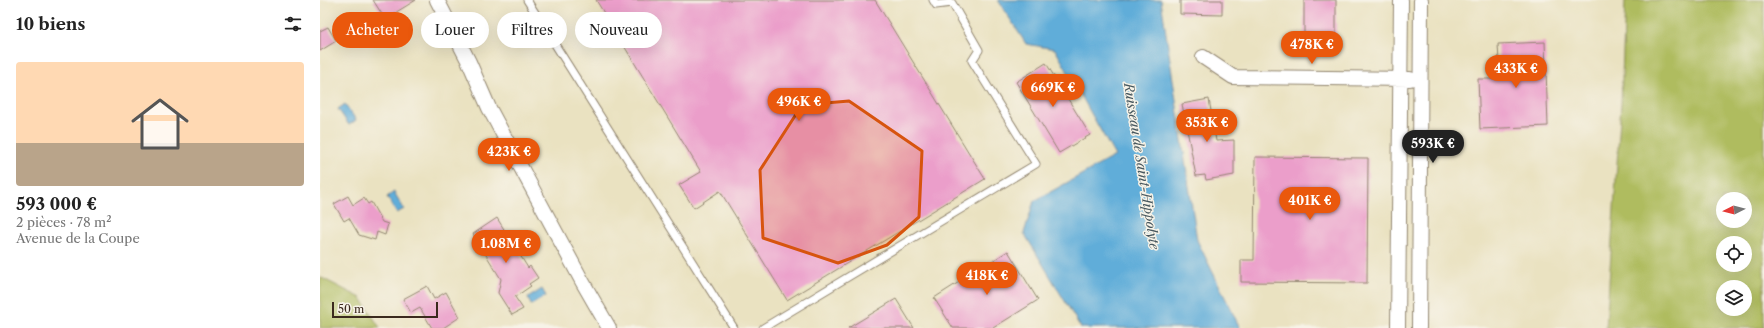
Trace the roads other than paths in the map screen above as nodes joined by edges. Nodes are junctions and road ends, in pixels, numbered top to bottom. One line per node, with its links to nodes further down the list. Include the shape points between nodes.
1 (437, 0): 9 (street, via 489,108)
2 (527, 0): 10 (lane)
3 (933, 0): 11 (lane, via 936,5 952,3 979,50 972,61 1036,164)
4 (1402, 0): 8 (street)
5 (1422, 0): 7 (street)
6 (1203, 57): 8 (street, via 1233,77)
7 (1420, 79): 8 (street); 13 (street)
8 (1401, 80): 12 (street)
9 (609, 328)
10 (734, 328)
11 (763, 328)
12 (1398, 328)
13 (1419, 328)

